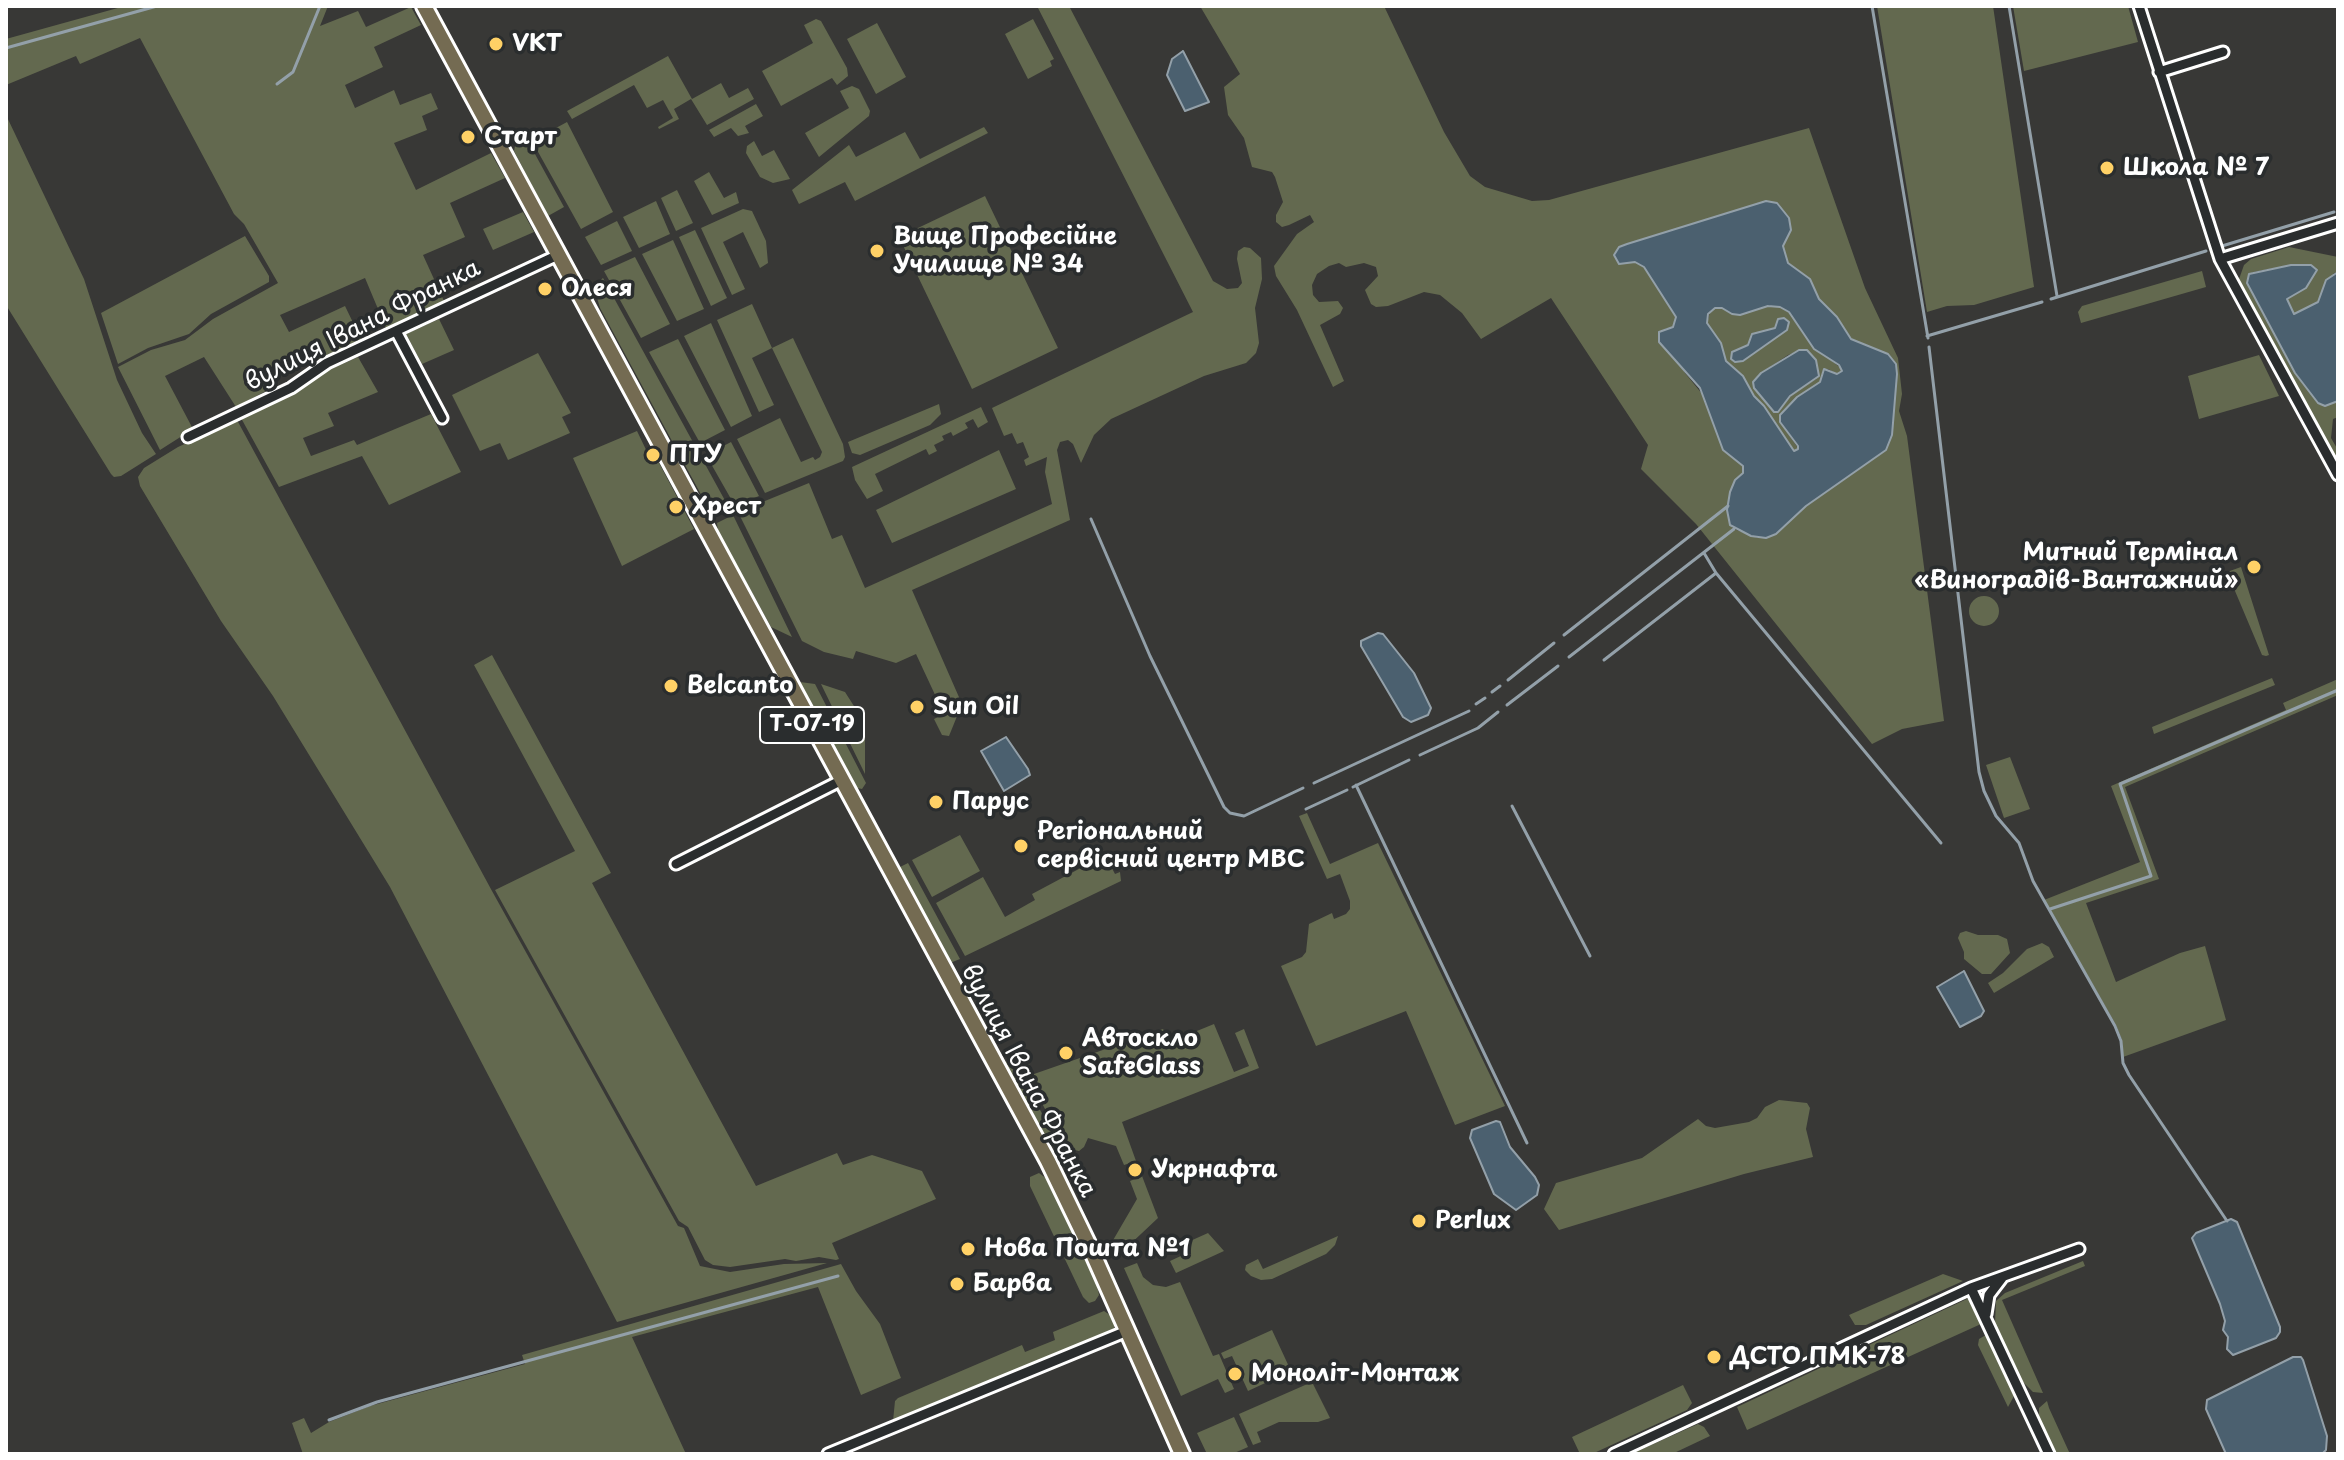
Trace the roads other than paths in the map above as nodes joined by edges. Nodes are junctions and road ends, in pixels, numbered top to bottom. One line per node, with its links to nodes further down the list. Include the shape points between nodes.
1 (424, 6): 6 (main road, вулиця Івана Франка / Т-07-19)
2 (2139, 6): 4 (street)
3 (2223, 52): 4 (street)
4 (2159, 72): 7 (street)
5 (2338, 223): 7 (street)
6 (558, 255): 8 (street, вулиця Івана Франка); 12 (main road, вулиця Івана Франка / Т-07-19)
7 (2220, 259): 11 (street)
8 (396, 331): 9 (street); 10 (street, вулиця Івана Франка)
9 (442, 418)
10 (188, 437)
11 (2338, 475)
12 (842, 780): 13 (street); 18 (main road, вулиця Івана Франка / Т-07-19, via 1048,1161)
13 (676, 864)
14 (2079, 1249): 15 (street)
15 (2003, 1276): 16 (street); 17 (street, via 1989,1295)
16 (1971, 1288): 17 (street); 21 (street)
17 (1986, 1318): 22 (street)
18 (1127, 1331): 19 (street); 20 (main road, вулиця Івана Франка / Т-07-19)
19 (828, 1454)
20 (1182, 1454)
21 (1614, 1454)
22 (2049, 1454)

